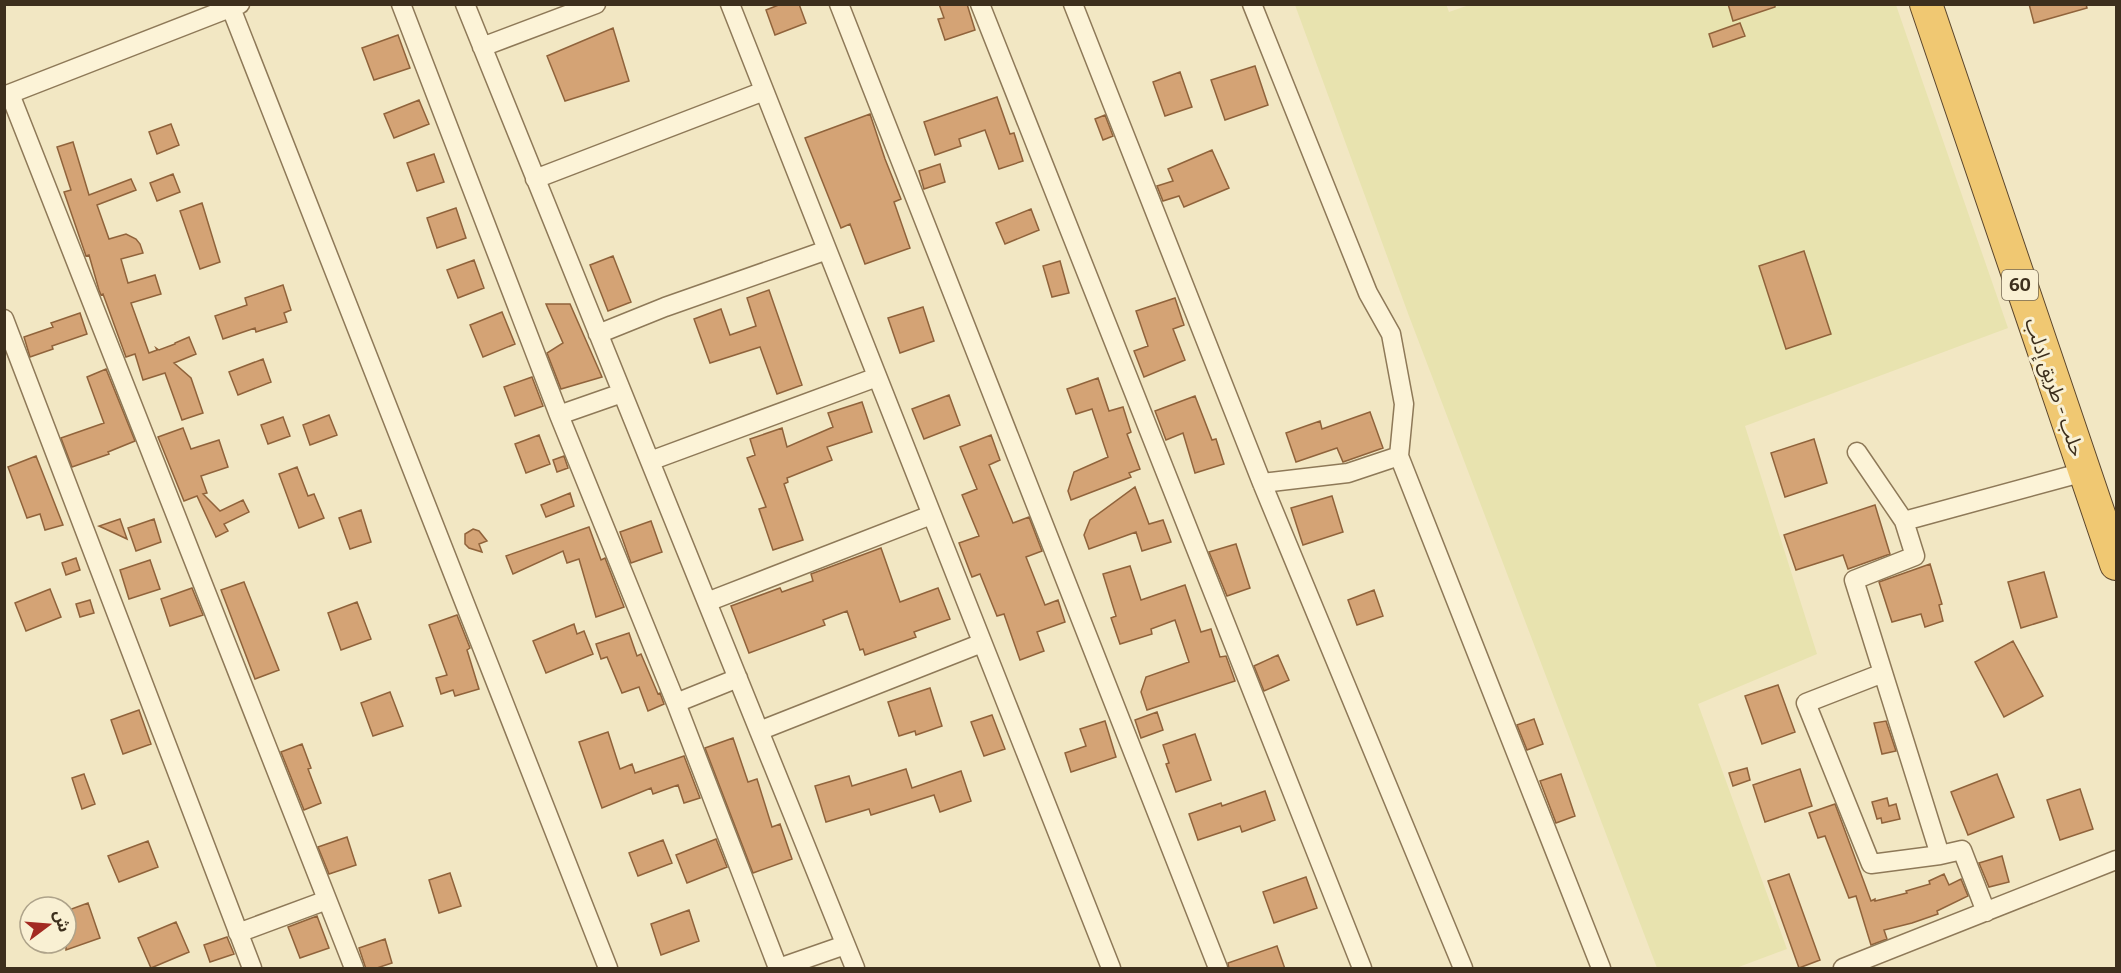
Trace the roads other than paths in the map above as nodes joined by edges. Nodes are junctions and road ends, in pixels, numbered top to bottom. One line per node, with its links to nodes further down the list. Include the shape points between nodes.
1 (401, 4): 20 (street)
2 (465, 4): 11 (street)
3 (596, 4): 11 (street)
4 (730, 4): 12 (street)
5 (839, 4): 47 (street)
6 (980, 4): 48 (street)
7 (1073, 4): 25 (street)
8 (1252, 4): 22 (street, via 1368,293 1391,334 1404,404)
9 (1926, 4): 24 (highway, حلب - طريق إدلب / 60)
10 (235, 6): 13 (street); 43 (street)
11 (482, 47): 14 (street)
12 (764, 91): 14 (street); 15 (street)
13 (7, 95): 37 (street)
14 (535, 178): 17 (street)
15 (827, 250): 17 (street); 18 (street)
16 (4, 319): 39 (street)
17 (598, 334): 19 (street)
18 (877, 377): 23 (street); 26 (street)
19 (622, 393): 20 (street); 23 (street)
20 (559, 415): 33 (street)
21 (1857, 452): 27 (street)
22 (1399, 456): 25 (street, via 1348,473); 50 (street)
23 (650, 461): 29 (street)
24 (2084, 472): 27 (street); 28 (highway, حلب - طريق إدلب / 60)
25 (1262, 483): 49 (street)
26 (931, 515): 29 (street); 30 (street)
27 (1904, 521): 31 (street, via 1915,556 1854,580)
28 (2116, 564)
29 (706, 602): 32 (street)
30 (982, 643): 34 (street); 46 (street)
31 (1883, 673): 35 (street); 35 (street, via 1806,703 1871,864)
32 (738, 678): 33 (street); 34 (street)
33 (676, 703): 44 (street)
34 (759, 731): 40 (street)
35 (1940, 855): 38 (street, via 1962,850)
36 (2116, 860): 38 (street)
37 (327, 900): 39 (street); 42 (street)
38 (1986, 912): 51 (street)
39 (238, 933): 41 (street)
40 (845, 945): 44 (street); 45 (street)
41 (252, 969)
42 (354, 969)
43 (608, 969)
44 (779, 969)
45 (855, 969)
46 (1111, 969)
47 (1218, 969)
48 (1362, 969)
49 (1463, 969)
50 (1602, 969)
51 (1843, 969)

